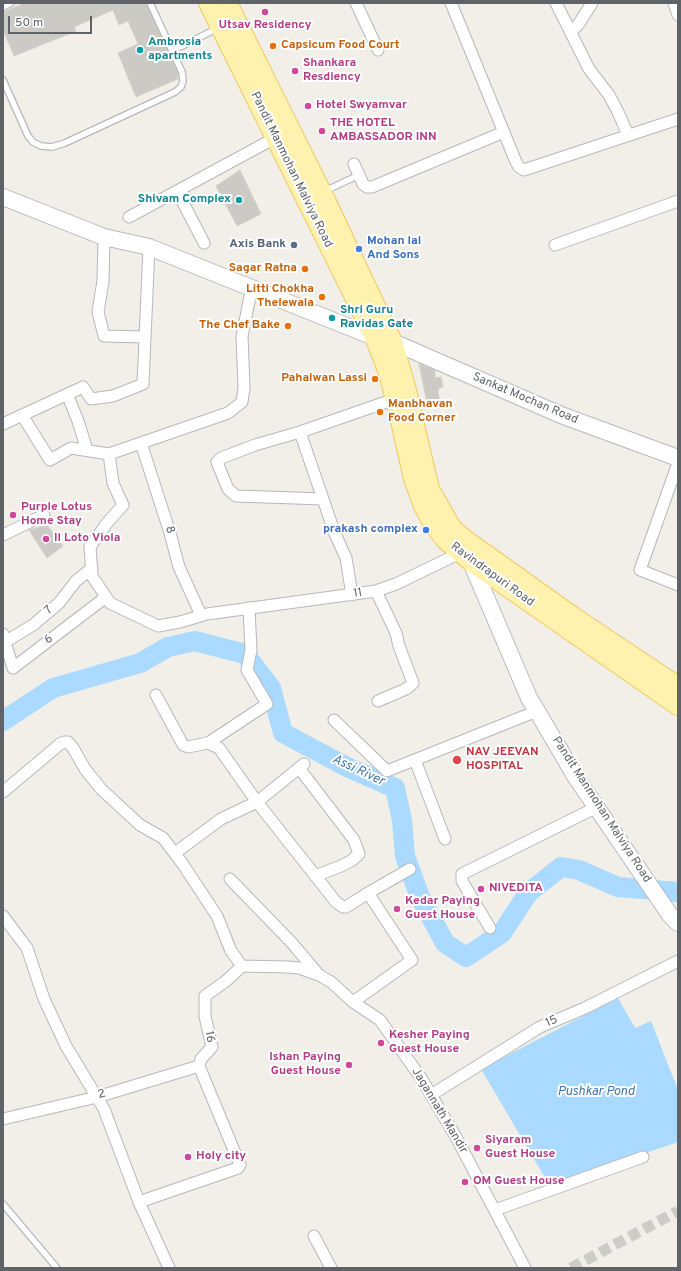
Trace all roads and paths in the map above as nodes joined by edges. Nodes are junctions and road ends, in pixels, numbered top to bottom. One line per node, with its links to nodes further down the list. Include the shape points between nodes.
1 (11, 3): 10 (lane)
2 (150, 3): 15 (lane)
3 (208, 3): 12 (main road, Pandit Manmohan Malviya Road)
4 (228, 3): 24 (main road, Ravindrapuri Road)
5 (356, 3): 14 (street)
6 (451, 3): 18 (street)
7 (556, 3): 13 (street)
8 (592, 3): 13 (street, via 578,25)
9 (674, 3): 11 (street)
10 (3, 6)
11 (678, 15)
12 (220, 27): 15 (lane); 20 (main road, Pandit Manmohan Malviya Road)
13 (570, 32): 19 (street, via 589,69 609,95)
14 (378, 50)
15 (172, 51): 16 (lane, via 182,72 183,81 175,92 52,147 41,146 28,136)
16 (3, 80)
17 (678, 119): 19 (street)
18 (504, 132): 19 (street, via 516,162 524,170); 22 (street, via 372,187 363,184)
19 (628, 135)
20 (275, 138): 23 (street); 34 (main road, Pandit Manmohan Malviya Road)
21 (354, 164): 22 (street)
22 (359, 175): 24 (lane)
23 (177, 191): 27 (street); 29 (street)
24 (322, 192): 35 (main road, Ravindrapuri Road)
25 (3, 198): 28 (street, Sankat Mochan Road)
26 (678, 201): 30 (street)
27 (128, 217)
28 (104, 237): 31 (street, Sankat Mochan Road); 33 (street, via 103,281 98,312 104,336)
29 (204, 243)
30 (555, 245)
31 (149, 247): 32 (street, Sankat Mochan Road); 33 (street)
32 (252, 288): 34 (street, Sankat Mochan Road); 41 (street, via 242,336 242,402 228,413)
33 (144, 337): 36 (street, via 143,384 106,397 91,398 83,387)
34 (374, 337): 35 (street, Sankat Mochan Road); 37 (main road, Ravindrapuri Road)
35 (393, 342): 44 (street, Sankat Mochan Road, via 561,416); 58 (main road, Ravindrapuri Road, via 430,489 452,528 573,616)
36 (67, 394): 38 (street); 42 (street)
37 (395, 399): 40 (street); 49 (main road, Ravindrapuri Road, via 413,479 423,506 446,540)
38 (22, 415): 39 (street); 42 (street, via 50,460 71,448)
39 (3, 424)
40 (300, 432): 46 (street); 46 (street, via 221,458 217,462 218,468 228,489 236,496)
41 (141, 443): 43 (street); 56 (street, 8, via 179,567)
42 (87, 450): 43 (street)
43 (109, 454): 50 (street, 11, via 113,483 123,504 90,547)
44 (678, 458)
45 (678, 462): 51 (street, via 640,570)
46 (323, 499): 53 (street, via 346,558)
47 (44, 515): 48 (street)
48 (3, 535)
49 (466, 557): 52 (street, 11); 61 (main road, Ravindrapuri Road); 62 (street, Pandit Manmohan Malviya Road)
50 (92, 568): 54 (street, 11, via 92,576); 57 (street, 7, via 76,581 59,603 38,620)
51 (678, 585)
52 (376, 591): 53 (street, 11); 60 (street, via 396,633 413,683 406,690)
53 (352, 595): 55 (street, 11)
54 (106, 597): 56 (street, 11, via 110,603 158,626); 57 (street, 6, via 13,668)
55 (249, 608): 56 (street, 11); 64 (street, via 251,650 247,670 267,704)
56 (201, 615)
57 (4, 638)
58 (678, 686)
59 (156, 695): 64 (street, via 183,745 188,747)
60 (378, 701)
61 (678, 706)
62 (537, 711): 65 (street); 68 (street, Pandit Manmohan Malviya Road)
63 (334, 720): 65 (street, via 387,771)
64 (208, 743): 67 (street, via 219,748)
65 (415, 760): 69 (street)
66 (3, 792): 70 (street, via 60,744 68,742 101,789 140,826 163,838)
67 (257, 802): 70 (street, via 221,819); 72 (street); 72 (street, via 302,766 354,840 358,854 351,861)
68 (596, 807): 76 (street, Pandit Manmohan Malviya Road); 77 (street, via 462,874 462,881)
69 (445, 840)
70 (175, 853): 79 (street, via 217,916 231,951)
71 (410, 869): 74 (street)
72 (315, 876): 74 (street, via 343,907)
73 (230, 879): 80 (street)
74 (368, 893): 81 (street, via 412,960)
75 (3, 916): 84 (street, via 27,948 44,999 66,1046)
76 (674, 919)
77 (490, 928)
78 (678, 961): 83 (street, 15, via 585,1008 540,1027)
79 (242, 966): 80 (street, Jagannath Mandir, via 287,966); 82 (street, 16, via 205,996 204,1016 212,1047 201,1059)
80 (320, 975): 81 (street, Jagannath Mandir)
81 (353, 1002): 83 (street, Jagannath Mandir, via 380,1020)
82 (199, 1066): 84 (street, 2); 87 (street, via 240,1162 238,1168)
83 (431, 1095): 89 (street, Jagannath Mandir)
84 (98, 1097): 85 (street, 2); 87 (street)
85 (3, 1119)
86 (643, 1157): 89 (street)
87 (139, 1202): 92 (street)
88 (3, 1204): 91 (lane)
89 (495, 1210): 94 (street, Jagannath Mandir)
90 (314, 1236): 93 (street)
91 (57, 1268)
92 (169, 1268)
93 (331, 1268)
94 (525, 1268)

